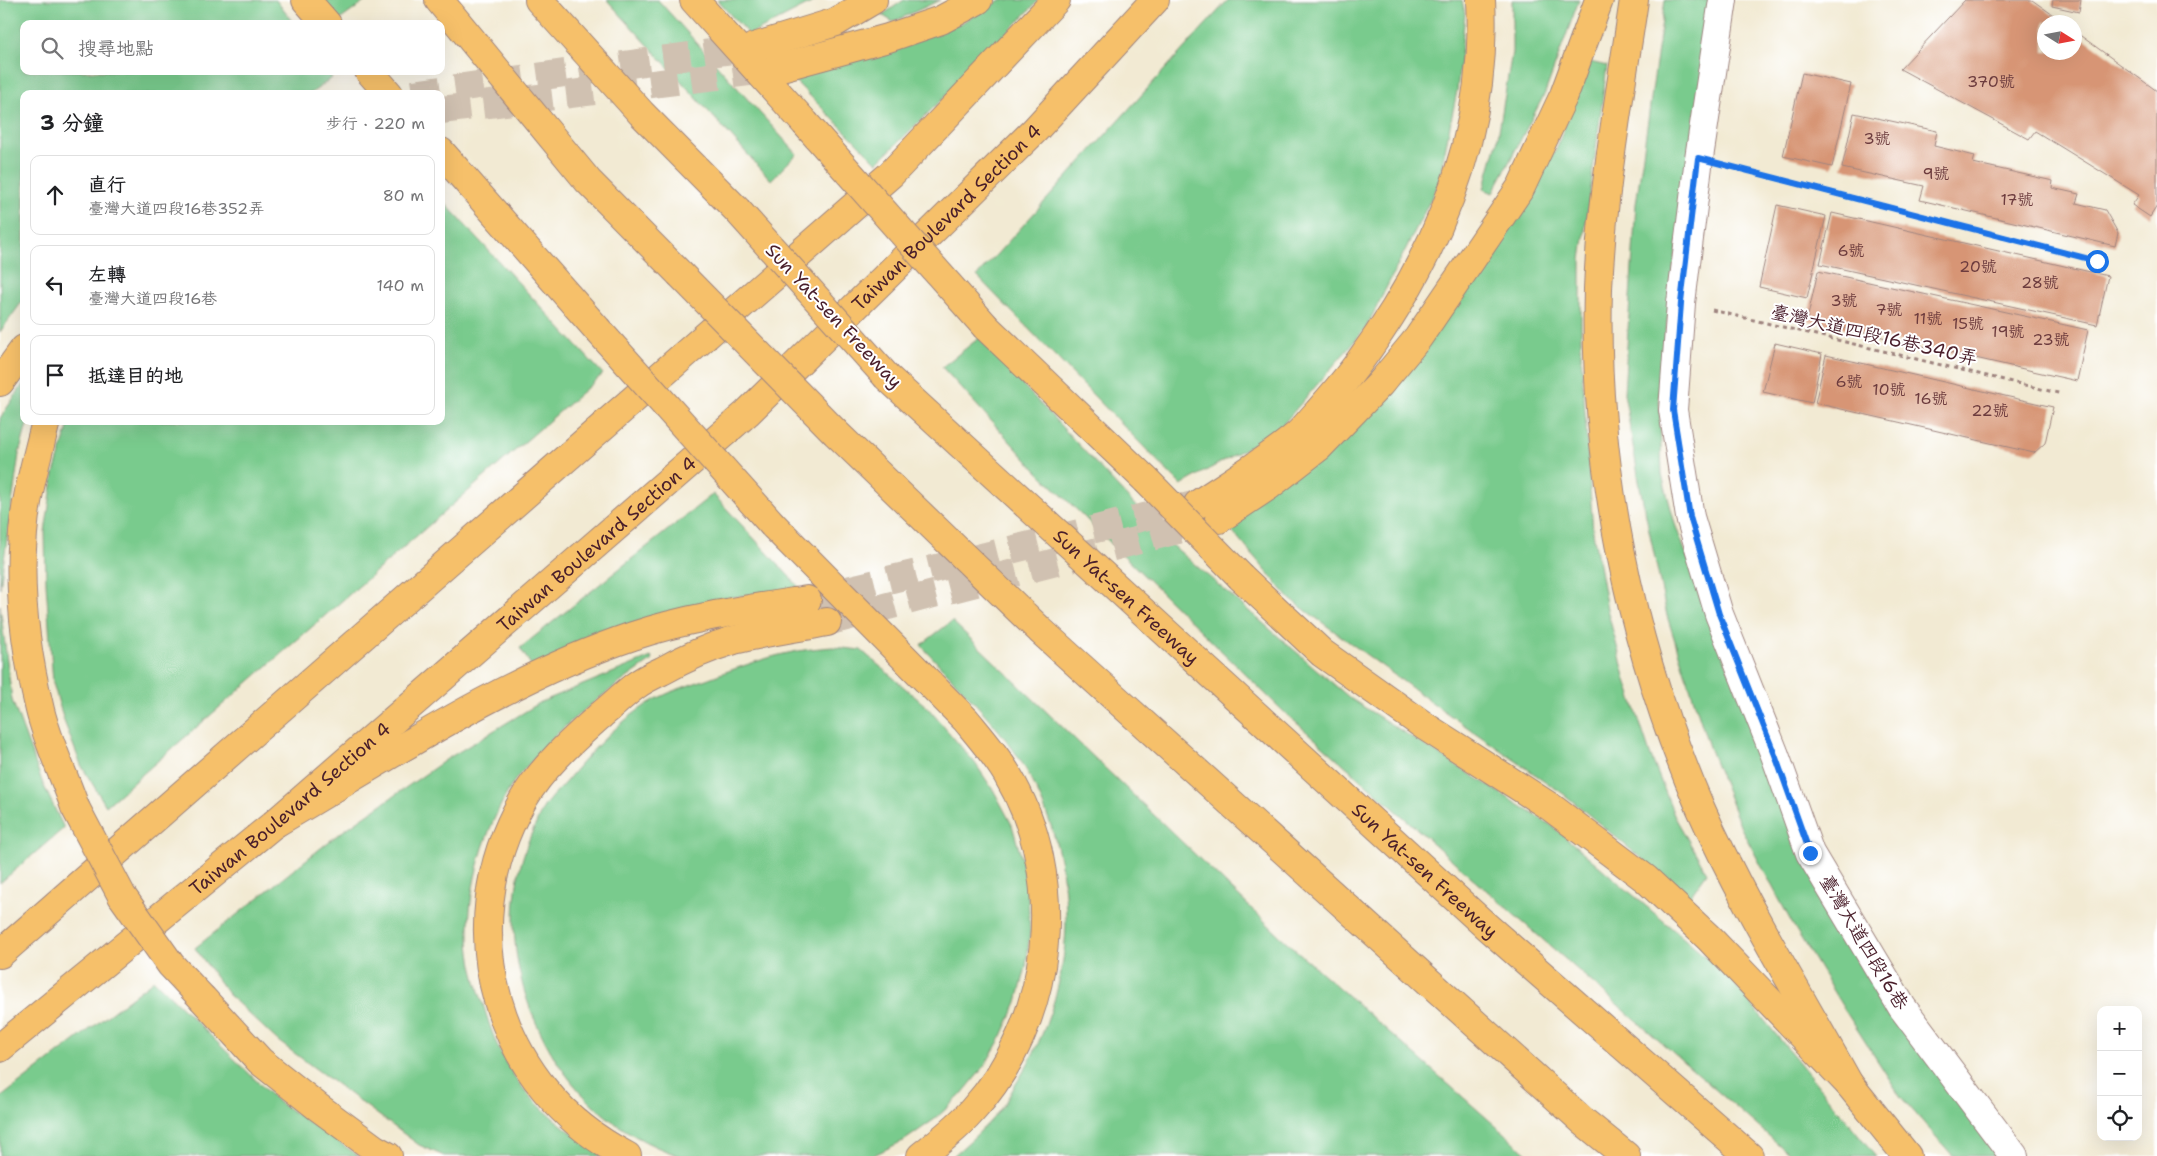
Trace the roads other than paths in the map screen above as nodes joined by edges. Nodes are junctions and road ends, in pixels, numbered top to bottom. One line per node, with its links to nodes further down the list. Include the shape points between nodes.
1 (306, 0): 13 (main road)
2 (438, 0): 31 (main road, bridge, via 588,181 836,433 1048,637 1584,1122)
3 (539, 0): 32 (main road, Sun Yat-sen Freeway, bridge, via 641,113 737,210 887,377 1486,926)
4 (694, 0): 27 (main road, bridge, via 986,327 1146,480 1241,577 1322,653 1426,727 1552,808 1646,879 1709,938)
5 (873, 0): 14 (main road, via 836,22)
6 (978, 0): 15 (main road, via 941,20 888,38)
7 (1056, 0): 25 (main road, via 891,174)
8 (1155, 0): 24 (main road, Taiwan Boulevard Section 4, via 1034,130 747,414)
9 (1481, 0): 10 (main road, via 1478,94 1464,155 1441,224 1416,273 1378,336 1345,381 1298,434 1209,511 1270,485 1320,447 1418,338 1520,187 1564,95)
10 (1599, 0)
11 (1634, 0): 27 (main road, via 1611,141 1598,291 1604,442 1627,582 1672,736 1700,806 1733,875)
12 (1723, 0): 34 (street, 臺灣大道四段16巷, via 1698,158 1681,303 1673,410 1690,517 1719,614 1810,853 1902,1007)
13 (324, 20)
14 (754, 47)
15 (774, 69)
16 (373, 75): 17 (main road)
17 (386, 90)
18 (445, 157): 30 (main road, bridge, via 773,525 966,720 1007,775 1023,806 1042,873 1045,908 1039,978 1030,1014 1015,1049 990,1088 953,1130)
19 (20, 354): 20 (main road)
20 (0, 382)
21 (45, 425): 28 (main road, bridge, via 23,532 26,627 41,712 75,806 122,896 171,965 260,1060 318,1107)
22 (807, 600): 24 (main road, via 726,612 634,635 538,673)
23 (827, 622): 29 (main road, via 734,640 681,660 636,685 540,773 508,828 490,889 487,921 493,984 502,1015 514,1044 550,1097 598,1140)
24 (274, 824): 26 (main road, Taiwan Boulevard Section 4)
25 (0, 954)
26 (0, 1048)
27 (1849, 1084): 33 (main road)
28 (388, 1156)
29 (627, 1156)
30 (921, 1156)
31 (1626, 1156)
32 (1749, 1156)
33 (1907, 1156)
34 (2014, 1156)

